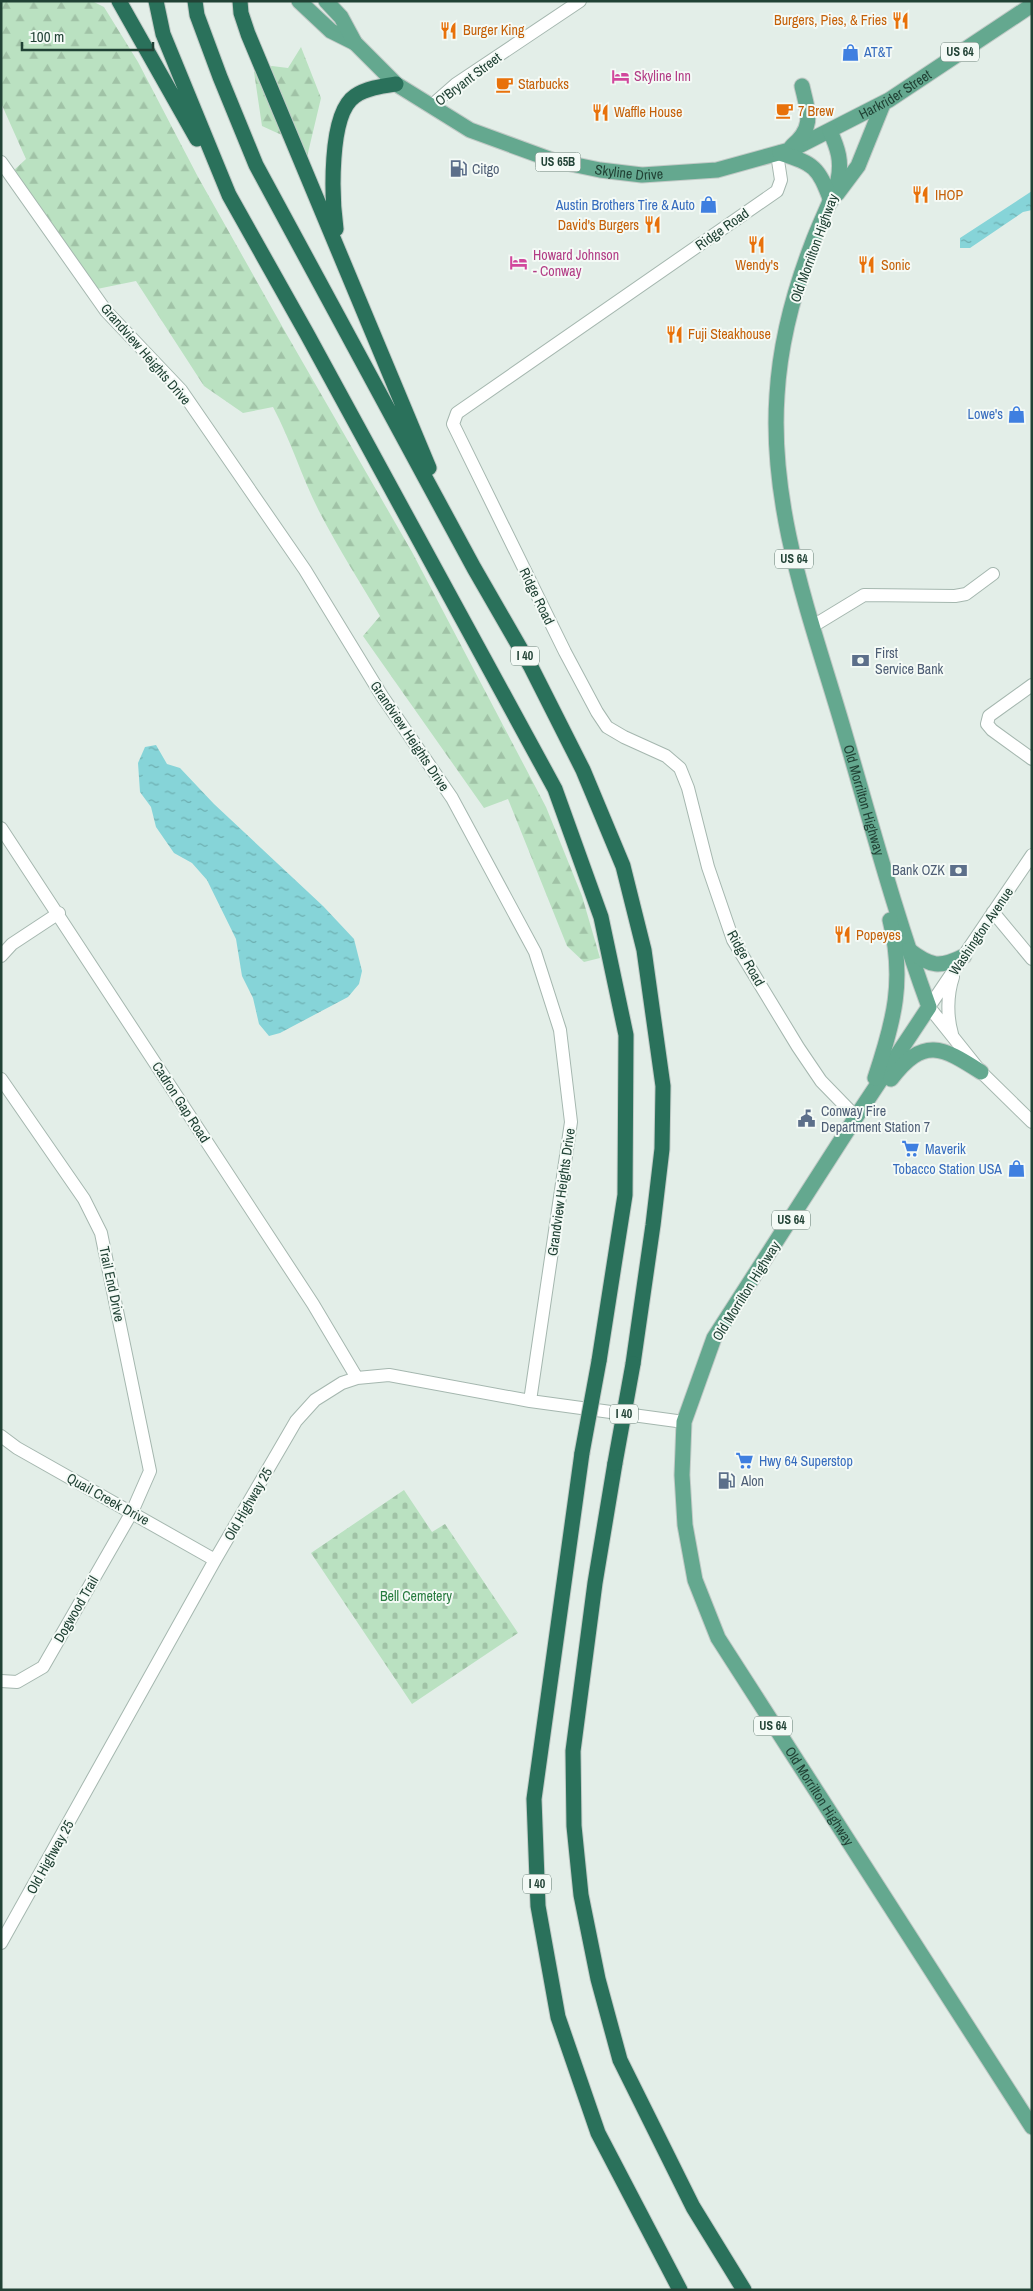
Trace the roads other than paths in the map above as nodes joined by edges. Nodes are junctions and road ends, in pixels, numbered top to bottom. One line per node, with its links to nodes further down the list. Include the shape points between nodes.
1 (119, 1): 17 (highway)
2 (156, 1): 17 (highway, I 40, via 163,34)
3 (195, 1): 20 (highway, I 40, via 197,15 256,165)
4 (240, 1): 19 (highway, via 248,34)
5 (299, 1): 9 (main road, Skyline Drive / US 65B, via 331,31)
6 (326, 1): 9 (main road, Skyline Drive / US 65B, via 341,17)
7 (580, 1): 13 (street, O'Bryant Street, via 456,84)
8 (1032, 4): 12 (main road, Harkrider Street / US 64)
9 (360, 48): 10 (main road, Skyline Drive / US 65B)
10 (396, 84): 13 (main road, Skyline Drive / US 65B); 19 (highway, via 356,95 340,124 332,180)
11 (802, 86): 15 (main road, via 809,116 807,129 796,143)
12 (883, 104): 14 (main road, Harkrider Street / US 64); 18 (main road, US 64, via 858,166)
13 (431, 106): 15 (main road, Skyline Drive / US 65B, via 470,130 503,143 552,160 600,170 642,175 703,172)
14 (830, 131): 15 (main road, Skyline Drive / US 65B); 18 (main road, Old Morrilton Highway / US 64, via 841,165)
15 (778, 154): 18 (main road, via 813,166 820,174); 39 (street, Ridge Road, via 781,180 777,191 458,413 453,424 597,712 607,727 666,756 680,768 733,940 821,1081)
16 (1, 162): 42 (street, Grandview Heights Drive, via 106,311 180,390 305,570 382,696 452,798 535,952 560,1030 571,1122)
17 (228, 195): 51 (highway, I 40, bridge, via 555,789 601,917 626,1035 625,1194 582,1453 534,1799 538,1906 558,2017 598,2133)
18 (831, 201): 22 (main road, Old Morrilton Highway / US 64, via 812,243 794,302 777,395 776,451 782,505)
19 (338, 248): 20 (highway, via 437,488)
20 (474, 568): 50 (highway, I 40, bridge, via 531,667 583,770 623,866 644,950 663,1086 662,1149 654,1225 595,1583 573,1751 574,1826 580,1895 620,2060)
21 (993, 574): 22 (street, via 966,594 955,596 864,595)
22 (813, 626): 25 (main road, Old Morrilton Highway / US 64)
23 (1032, 686): 24 (street, via 989,716 987,724)
24 (1032, 759)
25 (868, 811): 30 (main road, Old Morrilton Highway / US 64); 39 (main road, via 895,939 898,977 892,1025 875,1079)
26 (1, 828): 29 (street, Cadron Gap Road)
27 (1032, 855): 28 (street, Washington Avenue)
28 (995, 909): 32 (street, Washington Avenue); 33 (street)
29 (59, 914): 31 (street, via 12,944); 41 (street, Cadron Gap Road)
30 (909, 950): 32 (main road, via 932,965 948,964); 35 (main road, Old Morrilton Highway / US 64)
31 (1, 956)
32 (964, 956): 34 (street, Washington Avenue)
33 (1032, 959)
34 (956, 970): 35 (street, Washington Avenue); 36 (street, via 948,1005)
35 (929, 1007): 36 (street); 39 (main road, Old Morrilton Highway / US 64)
36 (953, 1039): 37 (street)
37 (981, 1072): 39 (main road, via 950,1053 934,1049 923,1051 900,1067); 40 (street)
38 (1, 1079): 45 (street, Trail End Drive, via 84,1199 101,1234 150,1471)
39 (856, 1117): 43 (main road, Old Morrilton Highway / US 64, via 714,1338)
40 (1032, 1122)
41 (357, 1378): 42 (street, Old Highway 25, via 389,1375); 46 (street, Old Highway 25, via 342,1383 315,1400 296,1421)
42 (530, 1401): 43 (street, Old Highway 25)
43 (684, 1422): 49 (main road, Old Morrilton Highway / US 64, via 682,1475 685,1525 695,1580 718,1638)
44 (1, 1436): 45 (street, Quail Creek Drive)
45 (132, 1512): 46 (street, Quail Creek Drive); 47 (street, Dogwood Trail, via 43,1666 17,1682)
46 (216, 1560): 48 (street, Old Highway 25)
47 (1, 1681)
48 (1, 1943)
49 (1032, 2127)
50 (693, 2207): 52 (highway, I 40); 53 (highway)
51 (680, 2290)
52 (744, 2290)
53 (751, 2290)

